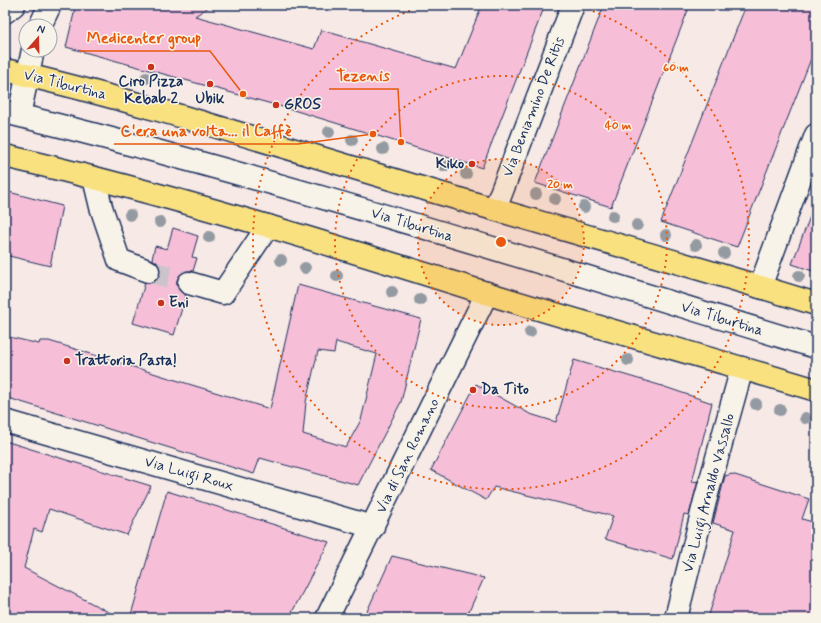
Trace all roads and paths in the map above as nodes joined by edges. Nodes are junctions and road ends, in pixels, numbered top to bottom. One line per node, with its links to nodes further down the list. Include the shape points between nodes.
1 (14, 5): 4 (street)
2 (50, 5): 5 (street)
3 (573, 5): 13 (street, Via Beniamino De Ritis)
4 (5, 12)
5 (44, 18)
6 (31, 58): 8 (street)
7 (5, 70): 8 (main road, Via Tiburtina)
8 (28, 76): 9 (street); 13 (main road, Via Tiburtina, via 208,124)
9 (12, 113): 20 (street, Via Tiburtina, via 172,154)
10 (816, 135): 17 (street)
11 (5, 156): 12 (main road)
12 (94, 178): 14 (main road); 15 (street, via 119,260)
13 (495, 209): 17 (main road, Via Tiburtina)
14 (268, 226): 16 (street, via 223,293); 18 (main road)
15 (148, 271)
16 (189, 283)
17 (760, 287): 19 (main road, Via Tiburtina)
18 (487, 293): 21 (main road); 24 (street, Via di San Romano)
19 (816, 304)
20 (816, 347)
21 (742, 368): 22 (main road); 26 (street, Via Luigi Arnaldo Vassallo)
22 (816, 390)
23 (5, 421): 24 (street, Via Luigi Roux)
24 (373, 527): 25 (street, Via di San Romano)
25 (327, 618)
26 (676, 618)

